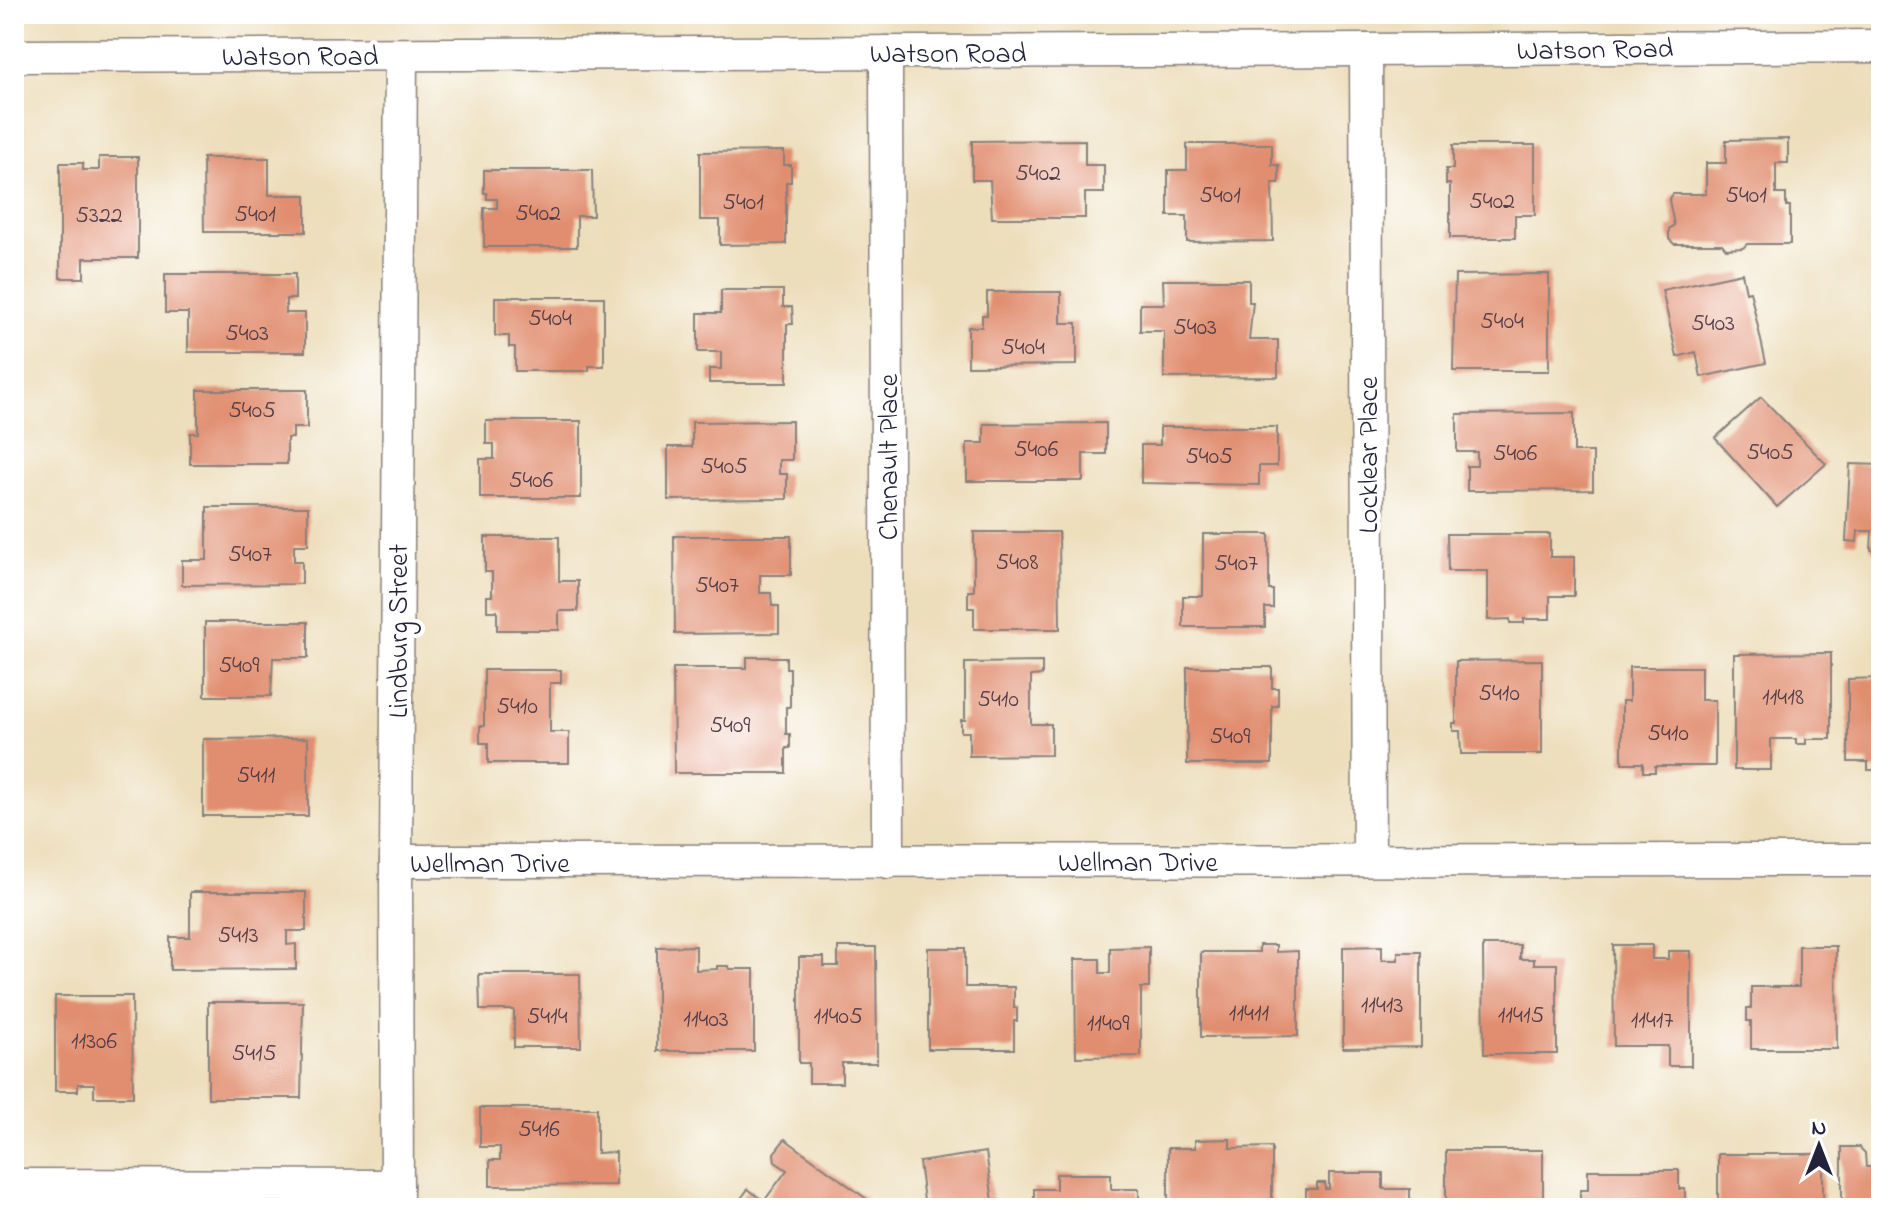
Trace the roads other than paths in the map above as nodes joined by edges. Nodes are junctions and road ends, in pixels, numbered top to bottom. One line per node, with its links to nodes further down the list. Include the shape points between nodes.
1 (1881, 46): 2 (street, Watson Road)
2 (1366, 50): 3 (street, Watson Road); 6 (street, Locklear Place)
3 (886, 52): 4 (street, Watson Road); 9 (street, Chenault Place)
4 (401, 55): 5 (street, Watson Road); 8 (street, Lindburg Street)
5 (14, 56)
6 (1369, 860): 7 (street, Wellman Drive); 9 (street, Wellman Drive)
7 (1881, 860)
8 (396, 861): 9 (street, Wellman Drive); 11 (street, Lindburg Street)
9 (888, 862)
10 (14, 1185): 11 (street)
11 (397, 1197)

